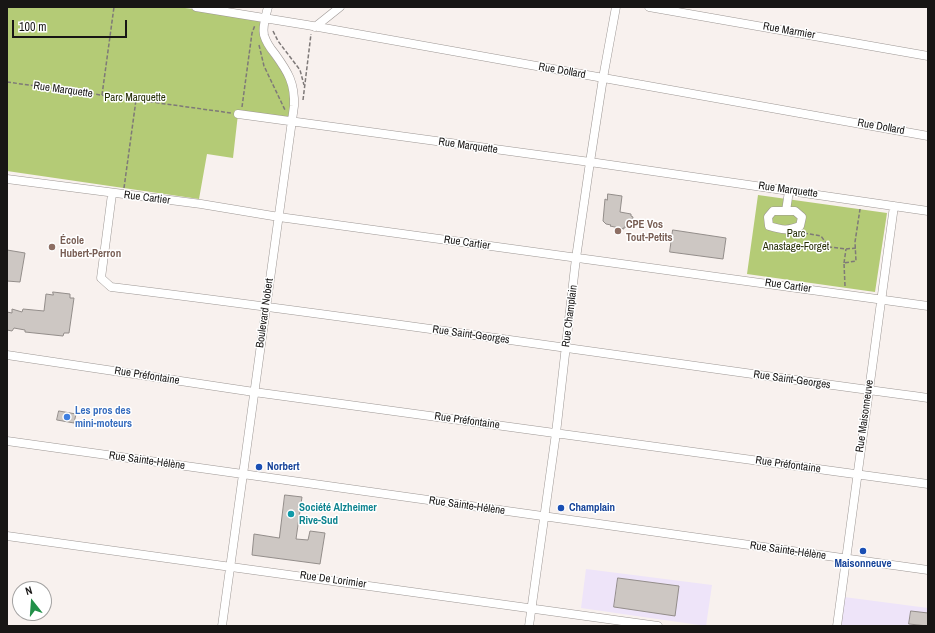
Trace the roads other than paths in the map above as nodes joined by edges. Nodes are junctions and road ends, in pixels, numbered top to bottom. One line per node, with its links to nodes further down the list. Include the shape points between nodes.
1 (196, 7): 6 (street, Rue Dollard)
2 (268, 7): 6 (street, Boulevard Nobert)
3 (340, 7): 7 (street)
4 (616, 7): 9 (street, Rue Champlain)
5 (649, 7): 8 (street, Rue Marmier)
6 (262, 18): 7 (street, Rue Dollard); 11 (street, Boulevard Nobert, via 267,44 291,80 294,93)
7 (313, 30): 9 (street, Rue Dollard)
8 (928, 56)
9 (603, 78): 12 (street, Rue Dollard); 13 (street, Rue Champlain)
10 (238, 114): 11 (street, Rue Marquette)
11 (292, 122): 13 (street, Rue Marquette); 20 (street, Boulevard Nobert)
12 (928, 136)
13 (590, 162): 15 (street, Rue Marquette); 21 (street, Rue Champlain)
14 (7, 179): 16 (street, Rue Cartier)
15 (789, 191): 17 (street, Rue Marquette); 18 (street)
16 (112, 194): 20 (street, Rue Cartier, via 201,204); 23 (street, Rue Saint-Georges, via 101,278 111,287)
17 (894, 206): 19 (street, Rue Marquette); 22 (street, Rue Maisonneuve)
18 (786, 211): 18 (street, via 773,211 768,217 769,226 780,230 791,230 800,226 802,217 796,211)
19 (928, 211)
20 (279, 217): 21 (street, Rue Cartier); 23 (street, Boulevard Nobert)
21 (576, 258): 22 (street, Rue Cartier); 25 (street, Rue Champlain)
22 (881, 299): 24 (street, Rue Cartier); 27 (street, Rue Maisonneuve)
23 (266, 306): 25 (street, Rue Saint-Georges); 28 (street, Boulevard Nobert)
24 (928, 306)
25 (566, 349): 27 (street, Rue Saint-Georges); 30 (street, Rue Champlain)
26 (7, 355): 28 (street, Rue Préfontaine)
27 (869, 390): 29 (street, Rue Saint-Georges); 33 (street, Rue Maisonneuve)
28 (254, 392): 30 (street, Rue Préfontaine); 32 (street, Boulevard Nobert)
29 (928, 398)
30 (556, 434): 33 (street, Rue Préfontaine); 35 (street, Rue Champlain)
31 (7, 441): 32 (street, Rue Sainte-Hélène)
32 (243, 474): 35 (street, Rue Sainte-Hélène); 38 (street, Boulevard Nobert)
33 (858, 475): 34 (street, Rue Préfontaine); 37 (street, Rue Maisonneuve)
34 (928, 484)
35 (544, 517): 37 (street, Rue Sainte-Hélène); 40 (street, Rue Champlain)
36 (7, 536): 38 (street, Rue De Lorimier)
37 (846, 560): 39 (street, Rue Sainte-Hélène); 44 (street, Rue Maisonneuve)
38 (230, 566): 40 (street, Rue De Lorimier); 41 (street, Boulevard Nobert)
39 (928, 570)
40 (531, 608): 42 (street, Rue Champlain); 43 (street, Rue De Lorimier)
41 (222, 626)
42 (529, 626)
43 (658, 626)
44 (837, 626)

